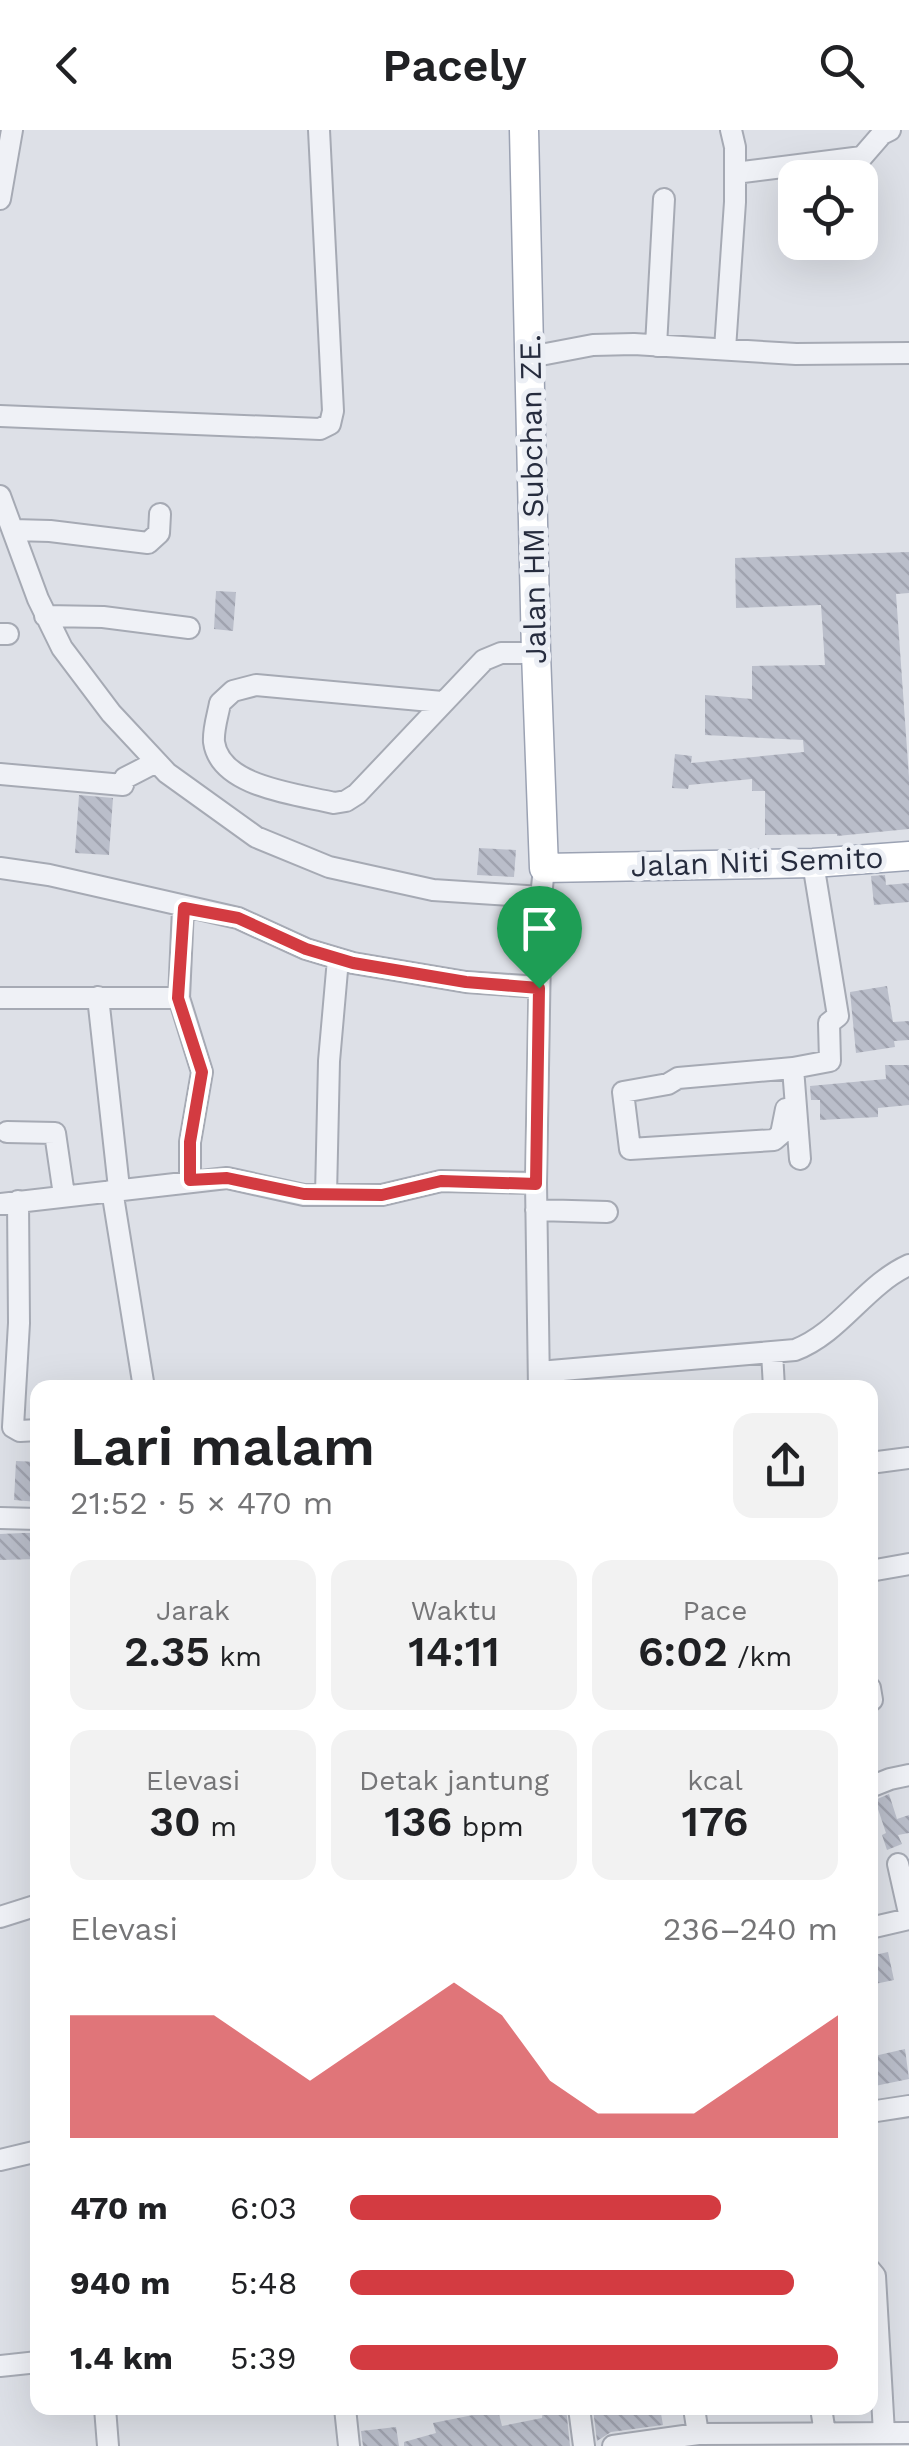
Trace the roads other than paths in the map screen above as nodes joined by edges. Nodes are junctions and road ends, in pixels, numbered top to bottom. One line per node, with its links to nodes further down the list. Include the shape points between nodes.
1 (12, 130): 7 (street)
2 (319, 130): 13 (street, via 330,424)
3 (524, 130): 12 (main road, Jalan HM Subchan ZE.)
4 (731, 130): 6 (street)
5 (890, 130): 6 (street, via 862,156)
6 (735, 173): 10 (street)
7 (0, 199)
8 (664, 199): 9 (street)
9 (656, 346): 10 (street); 12 (street, via 593,345)
10 (725, 350): 11 (street)
11 (909, 353)
12 (530, 357): 19 (main road, Jalan HM Subchan ZE.)
13 (0, 416)
14 (0, 496): 16 (street)
15 (160, 514): 16 (street, via 159,533 148,543)
16 (14, 530): 17 (street)
17 (45, 616): 18 (street); 21 (street, via 79,672)
18 (189, 628)
19 (536, 653): 20 (street, via 492,656); 26 (main road, Jalan HM Subchan ZE.)
20 (442, 702): 20 (street, via 244,687 220,703 215,747 241,779 340,803 357,794)
21 (156, 762): 22 (street, via 124,785); 27 (street, via 256,837 329,867 433,890)
22 (0, 774)
23 (909, 856): 24 (main road, Jalan Niti Semito)
24 (813, 863): 26 (main road, Jalan Niti Semito); 34 (street, via 838,1016 829,1023 830,1061)
25 (0, 868): 28 (street)
26 (544, 868): 27 (street)
27 (541, 897): 30 (street)
28 (184, 908): 29 (street, via 238,918); 33 (street)
29 (338, 959): 30 (street); 41 (street)
30 (539, 988): 39 (street)
31 (0, 998): 32 (street)
32 (98, 998): 33 (street); 40 (street)
33 (178, 998): 38 (street, via 202,1072)
34 (793, 1068): 35 (street); 35 (street, via 678,1078 624,1092 630,1150 774,1140 782,1134 786,1108)
35 (795, 1108): 37 (street)
36 (6, 1132): 42 (street, via 55,1132)
37 (800, 1159)
38 (190, 1180): 40 (street); 41 (street)
39 (536, 1184): 41 (street, via 441,1181 382,1195); 44 (street)
40 (116, 1189): 42 (street); 49 (street)
41 (326, 1194)
42 (64, 1196): 43 (street)
43 (9, 1203): 47 (street)
44 (536, 1210): 45 (street); 50 (street)
45 (607, 1212)
46 (909, 1265): 48 (street, via 814,1341)
47 (10, 1281): 52 (street, via 13,1427)
48 (772, 1352): 50 (street); 51 (street)
49 (143, 1380)
50 (539, 1380)
51 (774, 1380)
52 (30, 1430)
53 (909, 1458): 54 (street)
54 (878, 1463)
55 (0, 1518): 56 (street)
56 (30, 1519)
57 (909, 1564): 58 (street)
58 (878, 1570)
59 (909, 1775): 60 (street)
60 (878, 1784)
61 (898, 1864): 63 (street)
62 (30, 1908): 64 (street)
63 (909, 1916): 65 (street)
64 (0, 1917)
65 (878, 1926)
66 (909, 2106): 67 (street)
67 (878, 2111)
68 (30, 2153): 69 (street)
69 (0, 2160)
70 (878, 2328): 79 (street)
71 (30, 2363): 72 (street)
72 (0, 2366)
73 (106, 2415): 82 (street)
74 (347, 2415): 83 (street)
75 (579, 2415): 84 (street)
76 (695, 2415): 81 (street)
77 (822, 2415): 78 (street)
78 (826, 2432): 79 (street); 81 (street)
79 (884, 2433): 80 (street)
80 (909, 2433)
81 (698, 2434): 85 (street)
82 (108, 2446)
83 (349, 2446)
84 (584, 2446)
85 (613, 2446)

